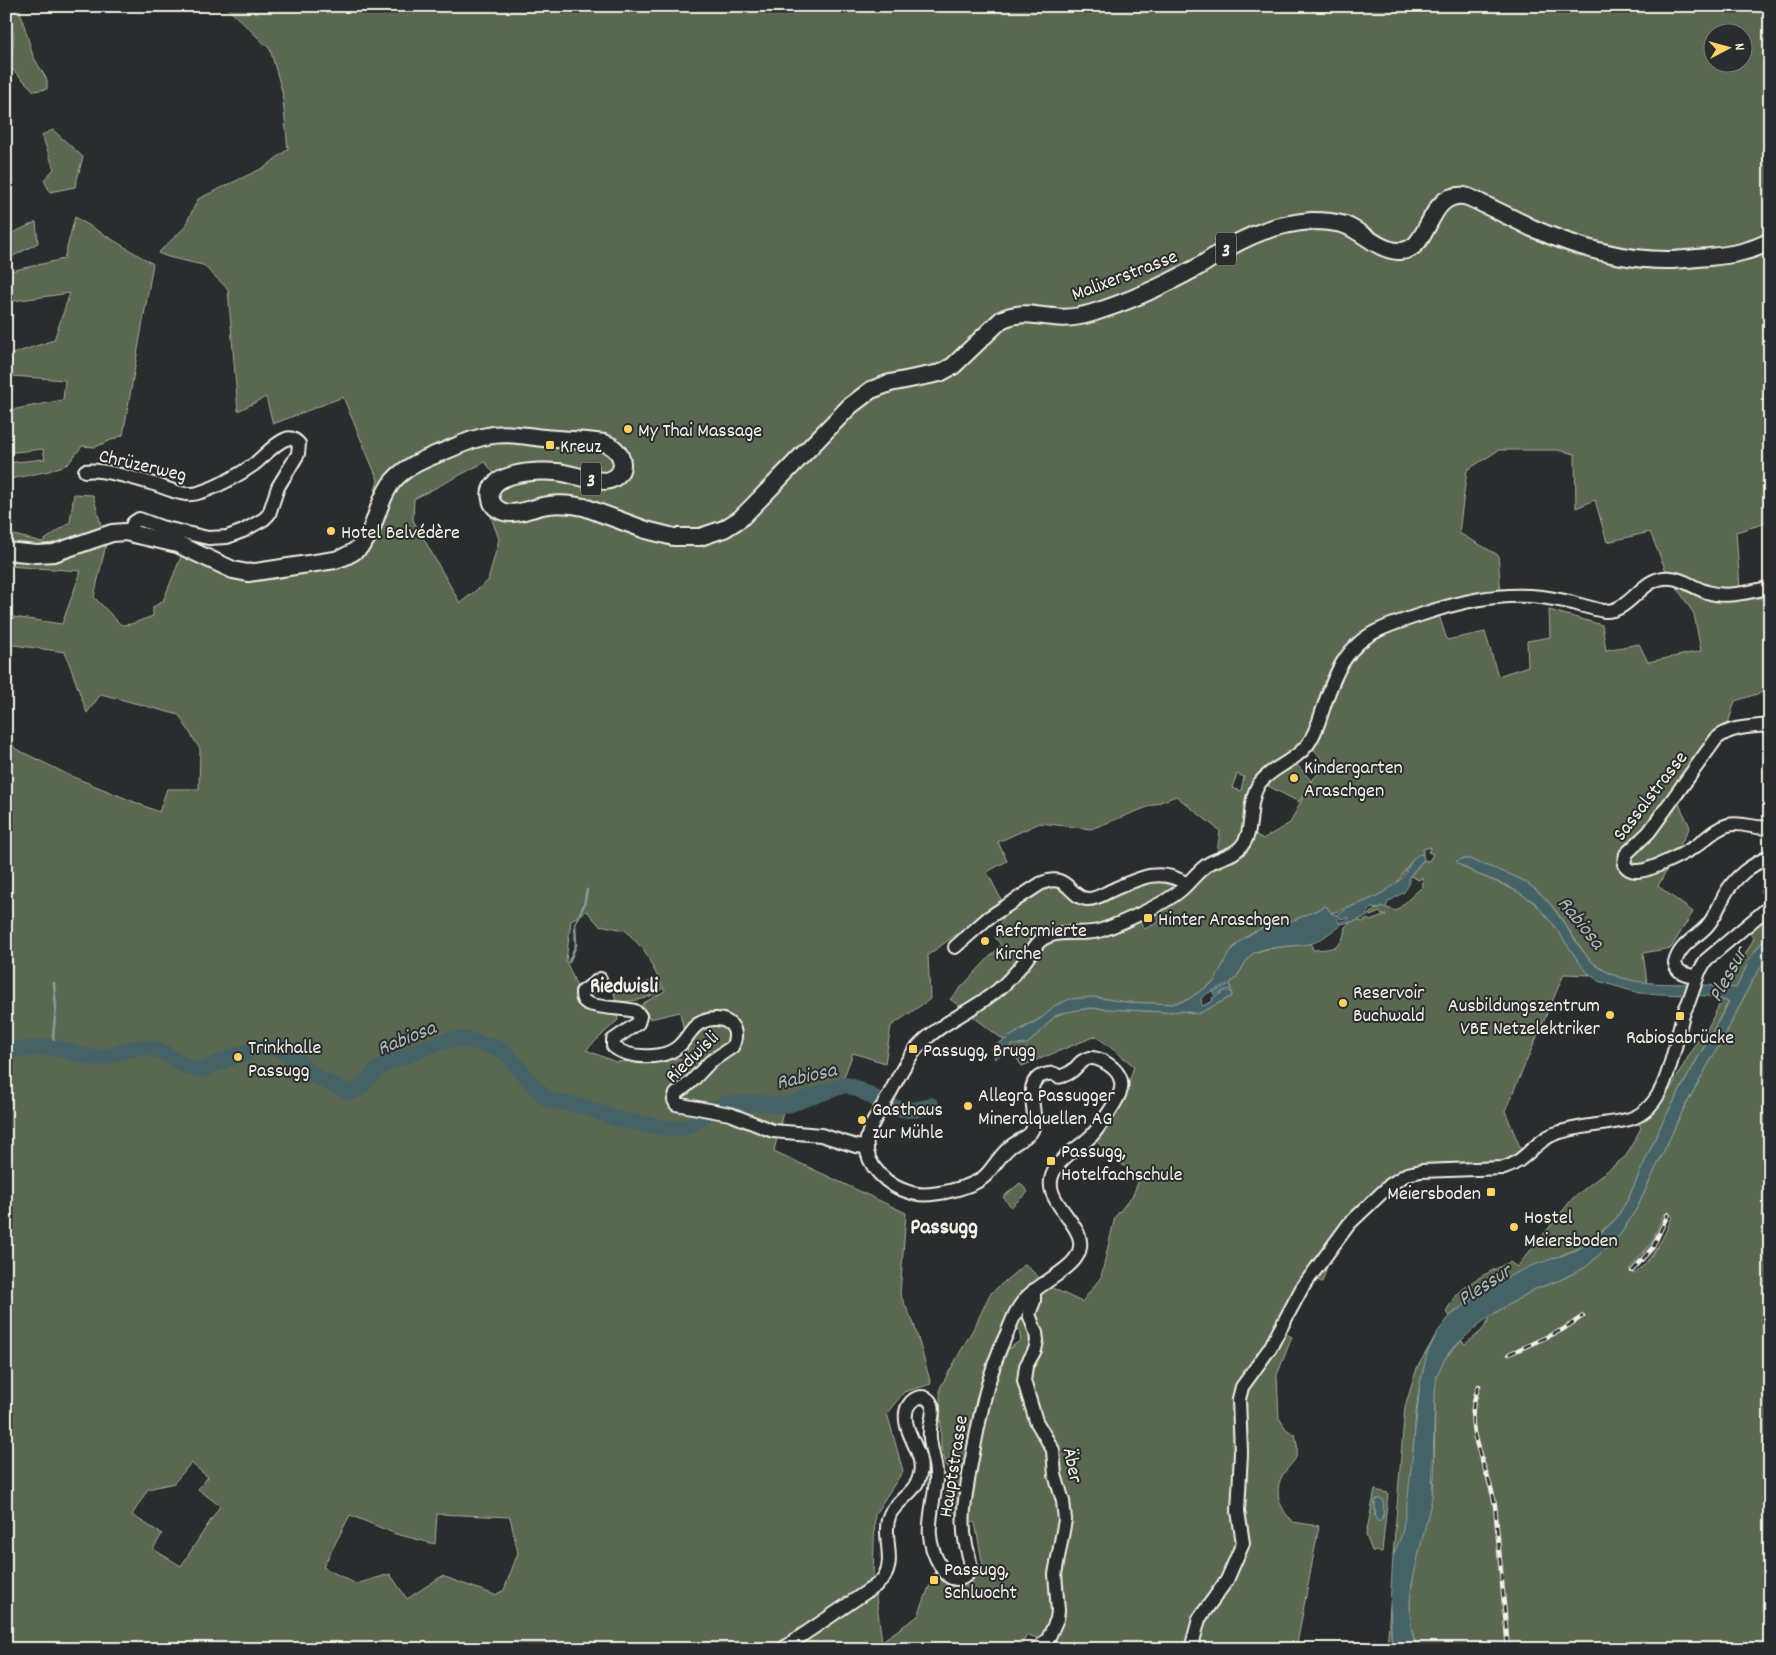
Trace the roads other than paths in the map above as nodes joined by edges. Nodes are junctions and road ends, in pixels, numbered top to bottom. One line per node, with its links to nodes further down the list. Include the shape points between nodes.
1 (1770, 241): 3 (main road, Malixerstrasse / 3, via 1724,255 1667,260 1642,258 1575,245 1466,196 1453,196 1442,202 1420,240 1399,251 1383,247 1346,226 1330,222 1311,221 1280,226 1229,247 1161,287 1093,312 1074,318 1026,314 1008,316 954,366 940,373 870,390 850,406 740,519 707,535 682,538 658,534 570,505 550,504 514,513 500,510 492,503 490,492 502,479 548,471 606,481 618,474 622,463 617,450 604,443 504,434 484,436 402,472 388,490 364,543 341,558 248,572 233,570 177,544)
2 (85, 470): 3 (street, Chrüzerweg, via 193,494 247,469 283,441 291,438 299,444 298,454 278,487 269,514 243,531 222,538 208,538 139,519 133,523)
3 (130, 533): 4 (main road, 3, via 112,533 54,552)
4 (6, 551)
5 (1770, 588): 9 (street, via 1718,595 1679,579 1660,578 1646,585 1621,607 1605,611 1545,598 1484,598 1444,607 1374,632 1356,645 1339,666 1309,744 1257,787 1252,802 1250,831 1244,845 1204,867)
6 (1770, 725): 7 (street, Sassalstrasse, via 1734,729 1716,739 1655,825 1626,854 1624,861 1629,870 1642,871 1690,850 1726,825)
7 (1770, 827)
8 (1770, 856): 13 (street, via 1749,866 1738,876 1710,922 1678,953 1677,969)
9 (1187, 884): 11 (street, via 1175,876 1158,874 1086,899 1062,882 1048,881 988,918); 14 (street, via 1173,897 1107,928 1092,933 1056,934 1041,940 1001,988 920,1045 876,1118)
10 (1770, 906): 13 (street, via 1709,956)
11 (955, 947)
12 (600, 979): 14 (street, Riedwisli, via 583,991 584,1001 635,1011 640,1016 638,1023 614,1039 612,1044 616,1048 633,1054 657,1056 678,1047 701,1022 717,1019 729,1022 733,1027 732,1047 710,1062 676,1094 675,1103 722,1112 773,1131 821,1135)
13 (1696, 979): 18 (street, via 1662,1087 1647,1110 1629,1120 1551,1135 1517,1162 1498,1169 1421,1171 1400,1178 1349,1224 1302,1288 1270,1348 1242,1387 1239,1399 1238,1511 1243,1546 1227,1580 1199,1619)
14 (867, 1148): 15 (street, Hauptstrasse, via 877,1172 907,1192 930,1194 973,1184 987,1174 1007,1149 1031,1133 1035,1080 1044,1075 1066,1074 1087,1059 1097,1059 1111,1066 1119,1074 1122,1089 1098,1128 1058,1165 1051,1179 1052,1192 1078,1233 1080,1249 1072,1262)
15 (1034, 1290): 16 (street, Hauptstrasse, via 1016,1312 986,1388 964,1508 963,1529 971,1563 967,1576 955,1579 948,1576 930,1540 929,1522 937,1474 930,1436 933,1409 928,1400 915,1398 907,1407 906,1416 920,1458 920,1474 917,1484 895,1507 888,1520 885,1575 875,1586); 17 (street, Äber, via 1029,1314 1037,1342 1026,1366 1024,1381 1036,1421 1053,1450 1065,1517 1056,1574 1058,1616 1052,1634)
16 (782, 1649)
17 (1037, 1649)
18 (1191, 1649)

